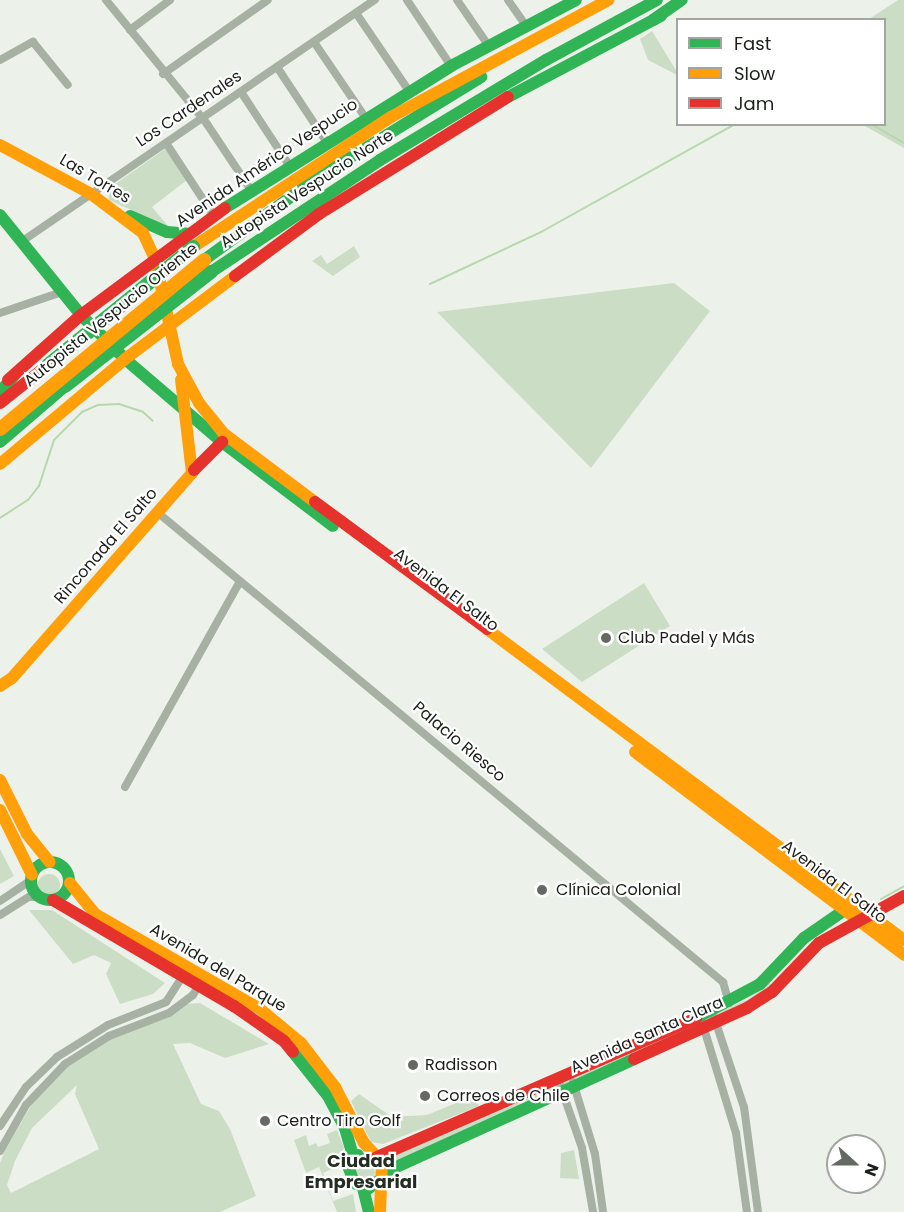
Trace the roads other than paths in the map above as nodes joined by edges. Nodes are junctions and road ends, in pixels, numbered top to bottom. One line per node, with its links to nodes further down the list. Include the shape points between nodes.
1 (106, 0): 17 (street)
2 (170, 0): 17 (street)
3 (268, 0): 23 (street)
4 (375, 0): 13 (street, Los Cardenales)
5 (407, 0): 21 (street)
6 (457, 0): 19 (street)
7 (508, 0): 16 (street)
8 (608, 0): 14 (main road, Autopista Vespucio Norte)
9 (657, 0): 41 (main road, Autopista Vespucio Norte, via 546,60)
10 (682, 0): 15 (main road)
11 (691, 0): 15 (main road)
12 (567, 2): 16 (main road, Avenida Américo Vespucio)
13 (356, 13): 18 (street, Los Cardenales); 25 (street)
14 (578, 16): 38 (main road, Autopista Vespucio Norte, via 391,117); 41 (main road, Autopista Vespucio Oriente, via 317,178)
15 (653, 20): 43 (main road, via 518,91 383,172)
16 (525, 24): 19 (main road, Avenida Américo Vespucio)
17 (130, 30): 23 (street)
18 (314, 42): 22 (street, Los Cardenales); 27 (street)
19 (488, 45): 21 (main road, Avenida Américo Vespucio)
20 (0, 60): 24 (street, via 33,42)
21 (451, 66): 25 (main road, Avenida Américo Vespucio)
22 (277, 67): 26 (street, Los Cardenales); 29 (street)
23 (164, 74): 28 (street)
24 (68, 85)
25 (409, 91): 27 (main road, Avenida Américo Vespucio)
26 (241, 92): 28 (street, Los Cardenales); 32 (street)
27 (365, 117): 29 (main road, Avenida Américo Vespucio)
28 (200, 120): 30 (street, Los Cardenales); 33 (street, via 207,124)
29 (326, 141): 32 (main road, Avenida Américo Vespucio)
30 (166, 143): 34 (street, Los Cardenales); 37 (street)
31 (0, 145): 34 (main road, Las Torres)
32 (290, 165): 33 (main road, Avenida Américo Vespucio)
33 (251, 190): 37 (main road, Avenida Américo Vespucio)
34 (91, 194): 35 (main road, Las Torres); 39 (street, Los Cardenales)
35 (123, 214): 38 (main road); 40 (main road, Las Torres, via 143,233)
36 (0, 215): 39 (main road, Avenida El Salto)
37 (214, 216): 38 (main road, Avenida Américo Vespucio)
38 (191, 241): 40 (main road, Avenida Américo Vespucio); 43 (main road, via 182,251 188,273 203,283); 54 (main road, Autopista Vespucio Norte, bridge)
39 (21, 242): 45 (main road, Avenida El Salto)
40 (155, 259): 42 (main road, Avenida Américo Vespucio); 44 (main road, Avenida El Salto)
41 (208, 266): 56 (main road, Autopista Vespucio Oriente, bridge); 57 (main road, Autopista Vespucio Norte, bridge)
42 (139, 272): 44 (main road, via 150,272); 47 (main road, Avenida Américo Vespucio)
43 (226, 281): 48 (main road)
44 (160, 285): 48 (main road, Avenida El Salto)
45 (62, 292): 46 (street); 47 (main road, Avenida El Salto)
46 (0, 313)
47 (81, 315): 49 (main road, Avenida Américo Vespucio); 50 (main road, Avenida El Salto)
48 (168, 326): 50 (main road); 51 (main road, Avenida El Salto)
49 (48, 345): 52 (main road, Avenida Américo Vespucio); 53 (main road, via 65,348 79,359 86,375)
50 (125, 360): 53 (main road); 55 (main road, Avenida El Salto)
51 (178, 364): 55 (main road); 74 (main road, Avenida El Salto, via 207,415 238,445)
52 (0, 389)
53 (85, 393): 59 (main road)
54 (0, 404)
55 (186, 410): 58 (main road, Avenida El Salto); 60 (main road)
56 (0, 429)
57 (0, 442)
58 (222, 442): 60 (main road, Rinconada El Salto); 74 (main road, Avenida El Salto)
59 (0, 464)
60 (194, 470): 61 (main road, Rinconada El Salto)
61 (157, 512): 62 (street, Palacio Riesco); 63 (main road, Rinconada El Salto, via 12,678)
62 (240, 581): 65 (street); 81 (street, Palacio Riesco, via 723,982)
63 (0, 686)
64 (0, 780): 67 (main road, via 27,834)
65 (125, 788)
66 (0, 810): 68 (main road)
67 (50, 862): 68 (main road, via 38,866); 69 (main road, via 64,868)
68 (32, 878): 71 (main road); 73 (street)
69 (70, 883): 72 (main road, via 64,895); 79 (main road, Avenida del Parque, via 96,914)
70 (904, 896): 76 (main road, Avenida Santa Clara)
71 (39, 897): 72 (main road); 75 (street, via 29,897)
72 (53, 900): 79 (main road, Avenida del Parque)
73 (0, 901)
74 (849, 907): 76 (main road, Avenida El Salto); 81 (main road, Avenida Santa Clara, via 804,938 760,984)
75 (0, 915)
76 (864, 919): 77 (main road, Avenida El Salto); 78 (main road, Avenida El Salto); 82 (main road, Avenida Santa Clara, via 812,949 764,999)
77 (904, 940)
78 (904, 955)
79 (186, 972): 80 (main road, Avenida del Parque); 83 (street, via 176,991 160,1005 108,1025)
80 (201, 981): 84 (street, via 193,996 165,1016 109,1036); 94 (main road, Avenida del Parque, via 266,1014 301,1043 335,1087); 95 (main road, Avenida del Parque, via 268,1029 298,1057 335,1108)
81 (729, 1003): 82 (main road, Avenida Santa Clara)
82 (708, 1020): 87 (main road, Avenida Santa Clara); 89 (street); 90 (street)
83 (69, 1047): 84 (street, via 68,1055); 85 (street)
84 (75, 1056): 86 (street)
85 (52, 1061): 86 (street, via 59,1063); 88 (street, via 26,1087)
86 (58, 1070): 93 (street, via 26,1105)
87 (566, 1082): 94 (main road, Avenida Santa Clara); 96 (main road, Avenida Santa Clara); 100 (street); 101 (street, via 595,1154)
88 (0, 1126)
89 (749, 1135): 90 (street); 91 (street)
90 (738, 1138): 92 (street)
91 (752, 1147): 92 (street); 103 (street)
92 (740, 1149): 102 (street)
93 (0, 1151)
94 (376, 1156): 95 (main road, via 363,1154); 96 (main road)
95 (354, 1159): 97 (main road, via 349,1168 351,1178)
96 (383, 1175): 97 (main road, via 374,1186); 99 (main road, via 377,1194)
97 (363, 1188): 98 (main road)
98 (369, 1212)
99 (380, 1212)
100 (593, 1212)
101 (603, 1212)
102 (747, 1212)
103 (758, 1212)

